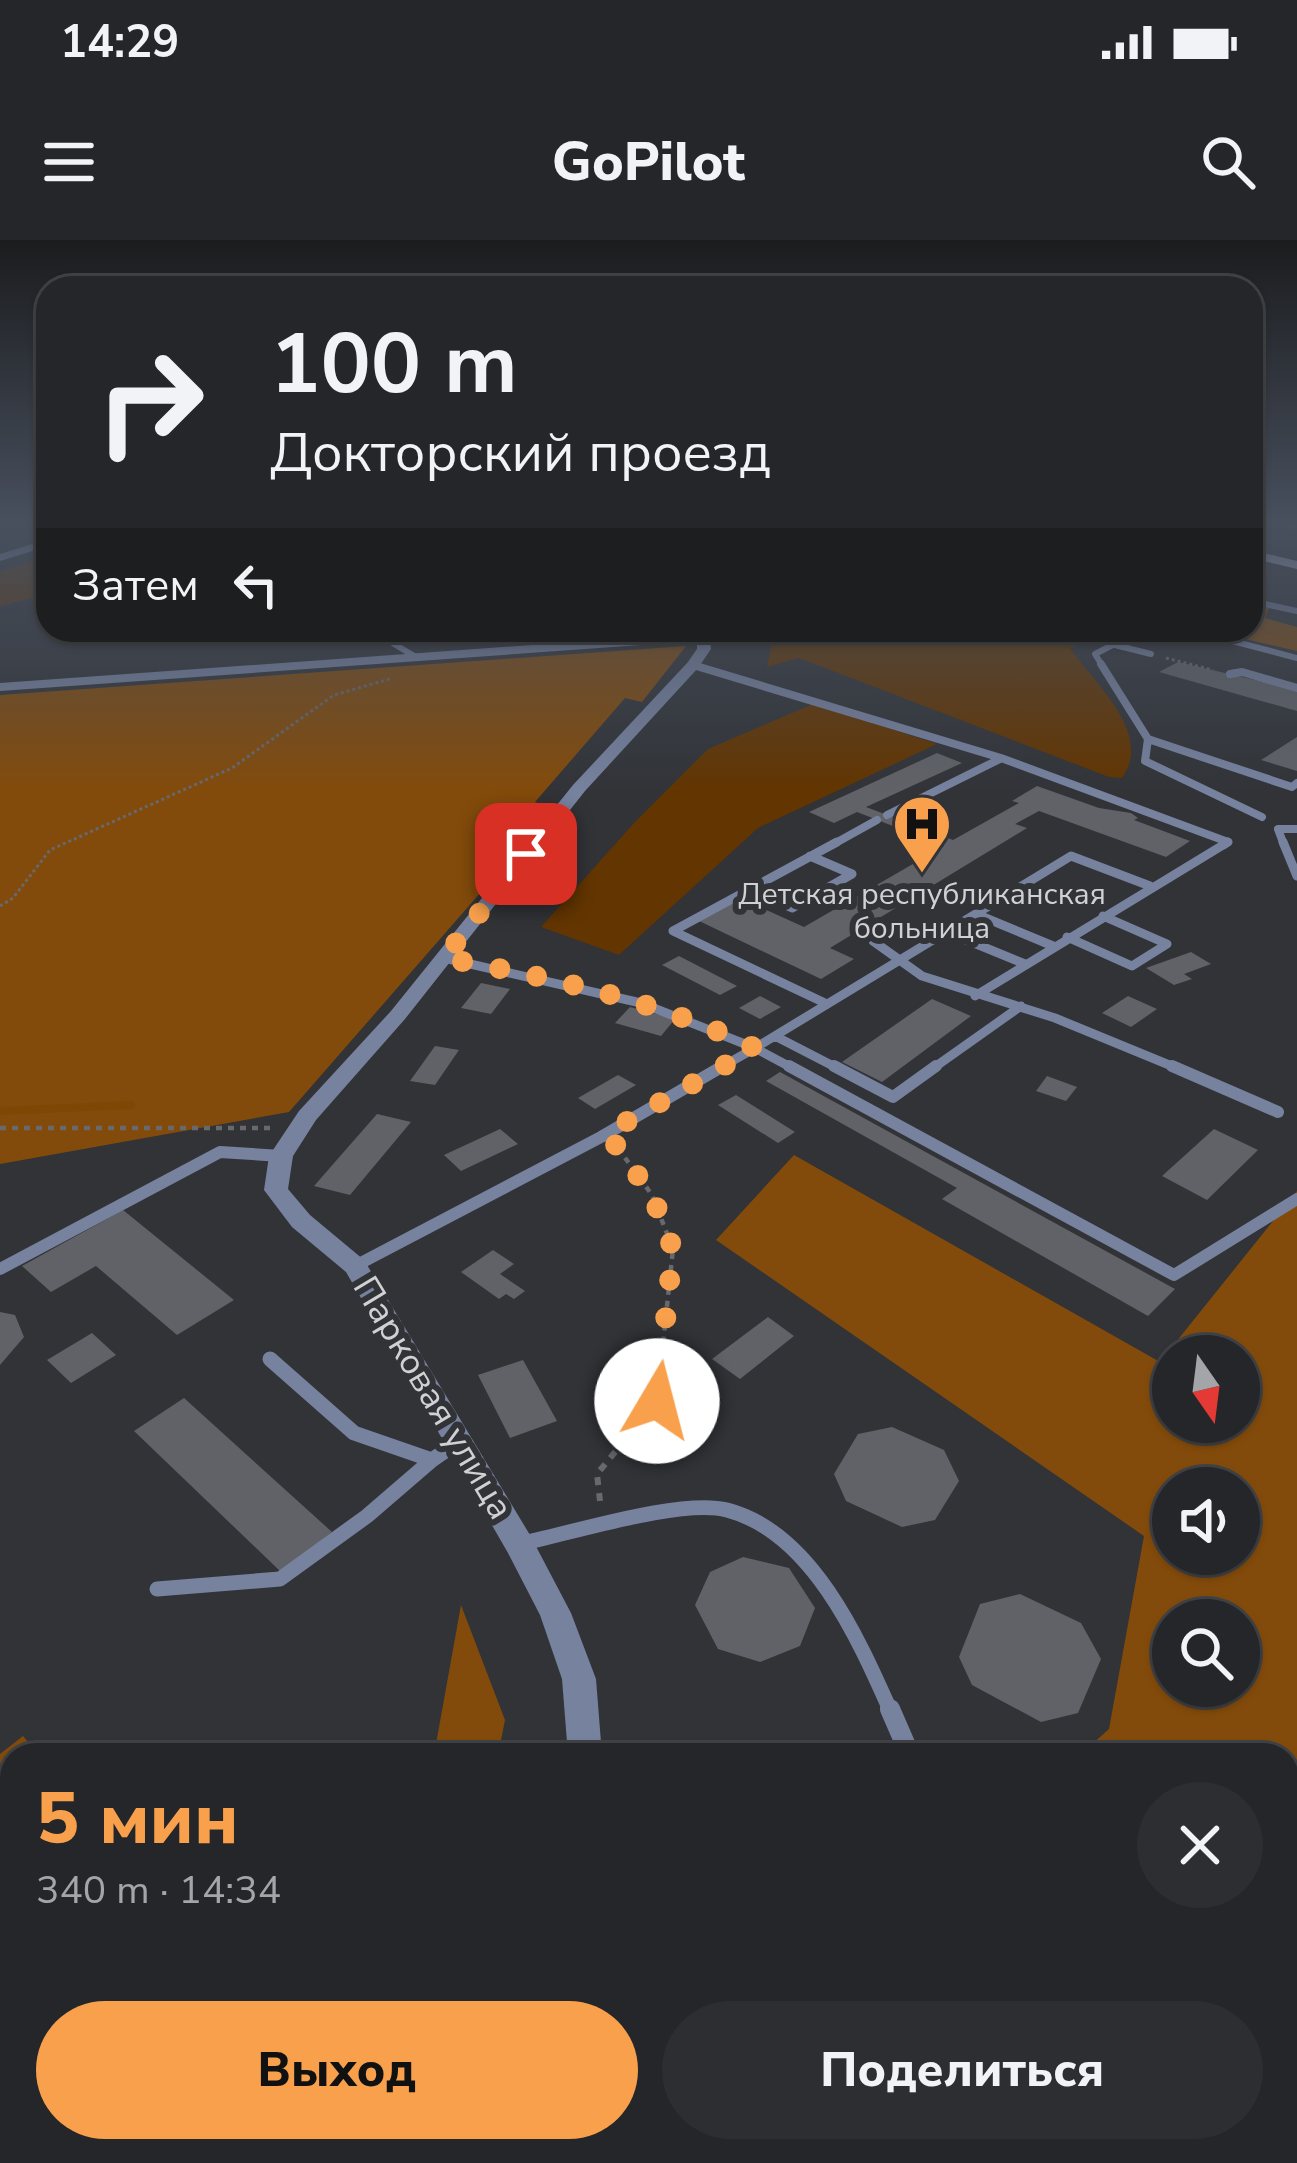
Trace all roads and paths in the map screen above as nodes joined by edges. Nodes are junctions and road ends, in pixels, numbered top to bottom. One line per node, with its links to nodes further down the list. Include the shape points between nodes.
1 (393, 642): 7 (lane)
2 (643, 642): 7 (street)
3 (704, 642): 11 (street)
4 (1120, 642): 6 (lane)
5 (1236, 642): 9 (lane)
6 (1114, 645): 10 (lane, via 1151,654); 16 (lane, via 1095,654)
7 (416, 657): 14 (street); 25 (path, via 422,670 334,695 232,768 50,850)
8 (1166, 658): 12 (path)
9 (1297, 658)
10 (1130, 664)
11 (693, 665): 17 (lane); 32 (street, via 579,788)
12 (1216, 670)
13 (1230, 674): 15 (lane)
14 (0, 687)
15 (1297, 688)
16 (1148, 740): 18 (lane); 19 (lane, via 1145,761)
17 (1001, 758): 21 (lane); 23 (lane, via 1228,842)
18 (1297, 783)
19 (1262, 817)
20 (1297, 829): 22 (lane, via 1278,829)
21 (810, 856): 24 (lane); 24 (lane, via 852,874 792,908)
22 (1296, 874)
23 (1150, 886): 26 (lane, via 1071,856); 27 (lane)
24 (750, 889): 36 (lane, via 673,931)
25 (0, 906)
26 (976, 914): 28 (lane); 31 (lane)
27 (1102, 916): 29 (lane); 29 (lane, via 1167,944 1132,966)
28 (947, 932): 33 (lane); 34 (lane)
29 (1067, 937): 31 (lane)
30 (873, 941): 33 (lane)
31 (1053, 946): 34 (lane)
32 (444, 958): 39 (lane, via 575,982 692,1017); 41 (street)
33 (898, 961): 35 (lane); 36 (lane)
34 (1024, 964): 35 (lane)
35 (975, 996): 37 (lane)
36 (827, 1004): 38 (lane)
37 (1021, 1006): 38 (lane, via 893,1097); 40 (lane)
38 (776, 1036): 39 (lane)
39 (755, 1048): 43 (lane); 45 (lane, via 1174,1275)
40 (1278, 1112)
41 (300, 1127): 42 (path); 44 (street)
42 (0, 1128)
43 (607, 1133): 46 (lane); 51 (path, via 652,1195 673,1249 657,1401 597,1474)
44 (281, 1156): 46 (street, Парковая улица, via 276,1190); 47 (lane, via 220,1152)
45 (1297, 1199)
46 (355, 1265): 49 (street, Парковая улица)
47 (0, 1269)
48 (270, 1359): 50 (lane, via 354,1433)
49 (458, 1442): 50 (lane); 52 (street, Парковая улица)
50 (432, 1460): 53 (lane, via 280,1579)
51 (602, 1528): 52 (lane); 55 (lane, via 725,1508 774,1534 818,1581 874,1672)
52 (519, 1544): 54 (street, Парковая улица, via 579,1679)
53 (157, 1589)
54 (584, 1743)
55 (905, 1743)

